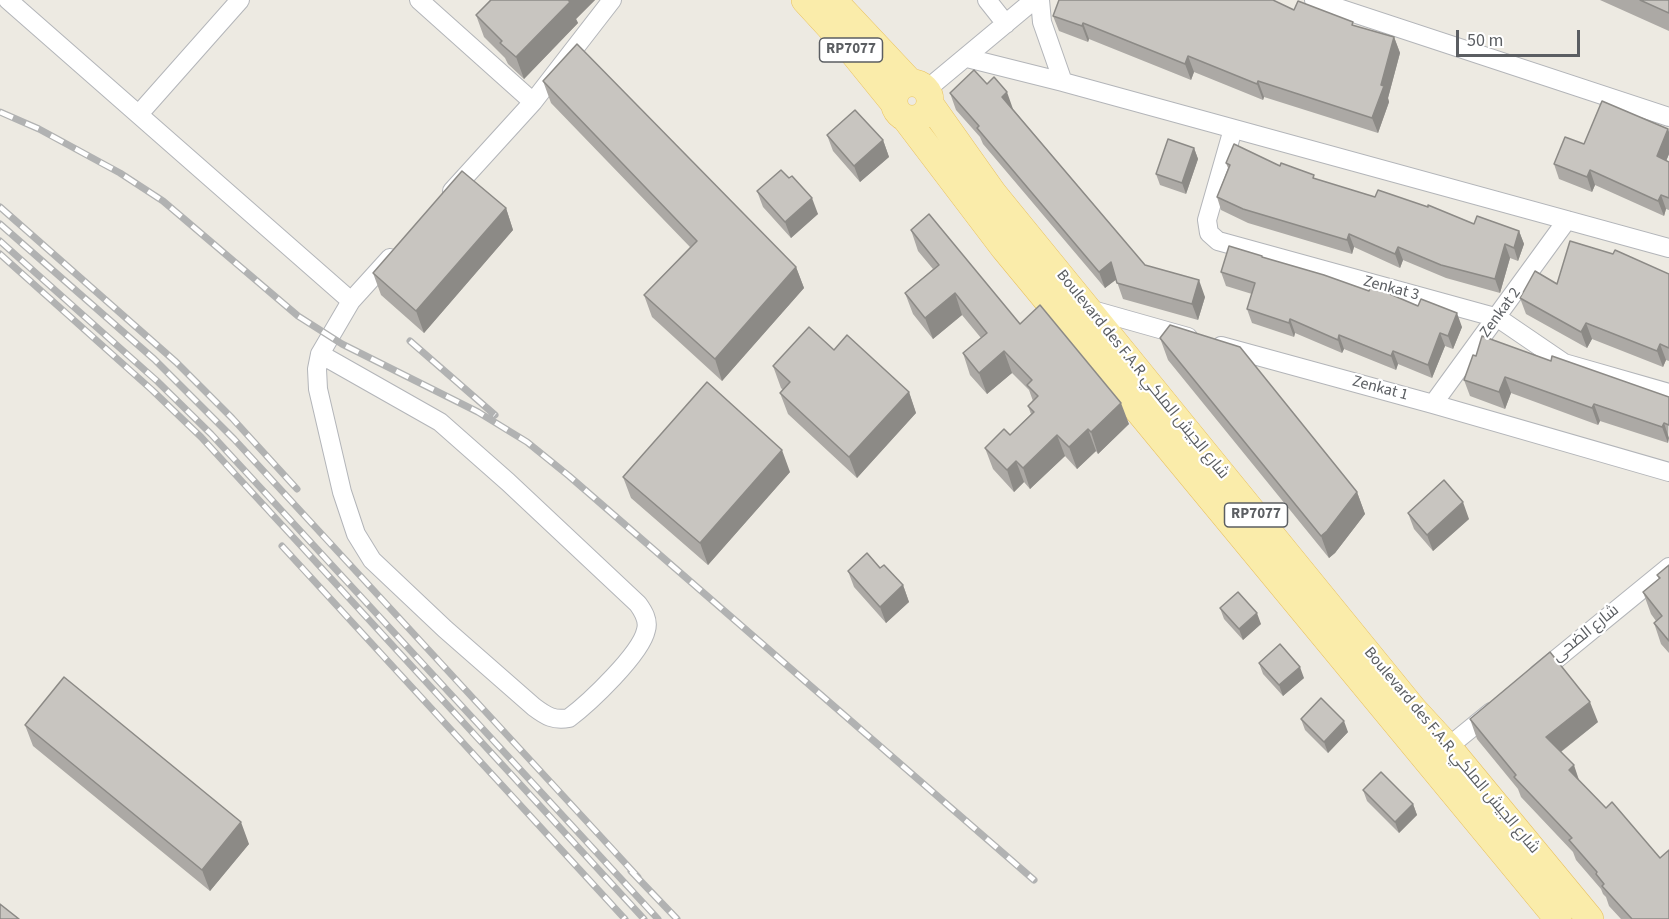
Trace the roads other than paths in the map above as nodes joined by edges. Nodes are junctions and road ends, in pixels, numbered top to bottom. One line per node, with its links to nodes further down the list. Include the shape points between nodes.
1 (8, 0): 17 (street)
2 (240, 0): 17 (street)
3 (419, 0): 16 (street)
4 (612, 0): 16 (street)
5 (805, 0): 15 (main road, Boulevard des F.A.R شارع الجيش الملكي / RP7077, via 850,49)
6 (833, 0): 15 (main road, Boulevard des F.A.R شارع الجيش الملكي / RP7077)
7 (987, 0): 12 (street)
8 (1034, 0): 12 (street)
9 (1040, 0): 14 (street, via 1042,22)
10 (1314, 0): 11 (street)
11 (1333, 3): 18 (street)
12 (1006, 24): 13 (street)
13 (967, 58): 14 (street); 15 (street)
14 (1063, 82): 19 (street)
15 (913, 100): 25 (main road, Boulevard des F.A.R شارع الجيش الملكي / RP7077); 35 (main road, Boulevard des F.A.R شارع الجيش الملكي / RP7077, via 1004,248)
16 (533, 102): 20 (street)
17 (139, 114): 24 (street)
18 (1669, 117)
19 (1233, 129): 21 (street); 26 (street, Zenkat 3, via 1207,220 1209,233 1218,242)
20 (438, 206)
21 (1567, 220): 22 (street); 26 (street, Zenkat 2)
22 (1669, 248)
23 (399, 249): 24 (street)
24 (351, 301): 27 (street)
25 (1089, 309): 29 (street, Zenkat 1); 34 (main road, Boulevard des F.A.R شارع الجيش الملكي / RP7077)
26 (1498, 318): 28 (street, Zenkat 3, via 1563,363); 29 (street, Zenkat 2)
27 (320, 354): 27 (street, via 318,389 342,492 363,548 534,707 549,718 569,718 614,676 642,639 646,620 638,604 440,422)
28 (1669, 393)
29 (1433, 404): 30 (street, Zenkat 1)
30 (1669, 472)
31 (1669, 567): 32 (street, شارع الضحى)
32 (1525, 684)
33 (1507, 699): 34 (street)
34 (1448, 747): 36 (main road, Boulevard des F.A.R شارع الجيش الملكي / RP7077)
35 (1558, 919)
36 (1590, 919)

